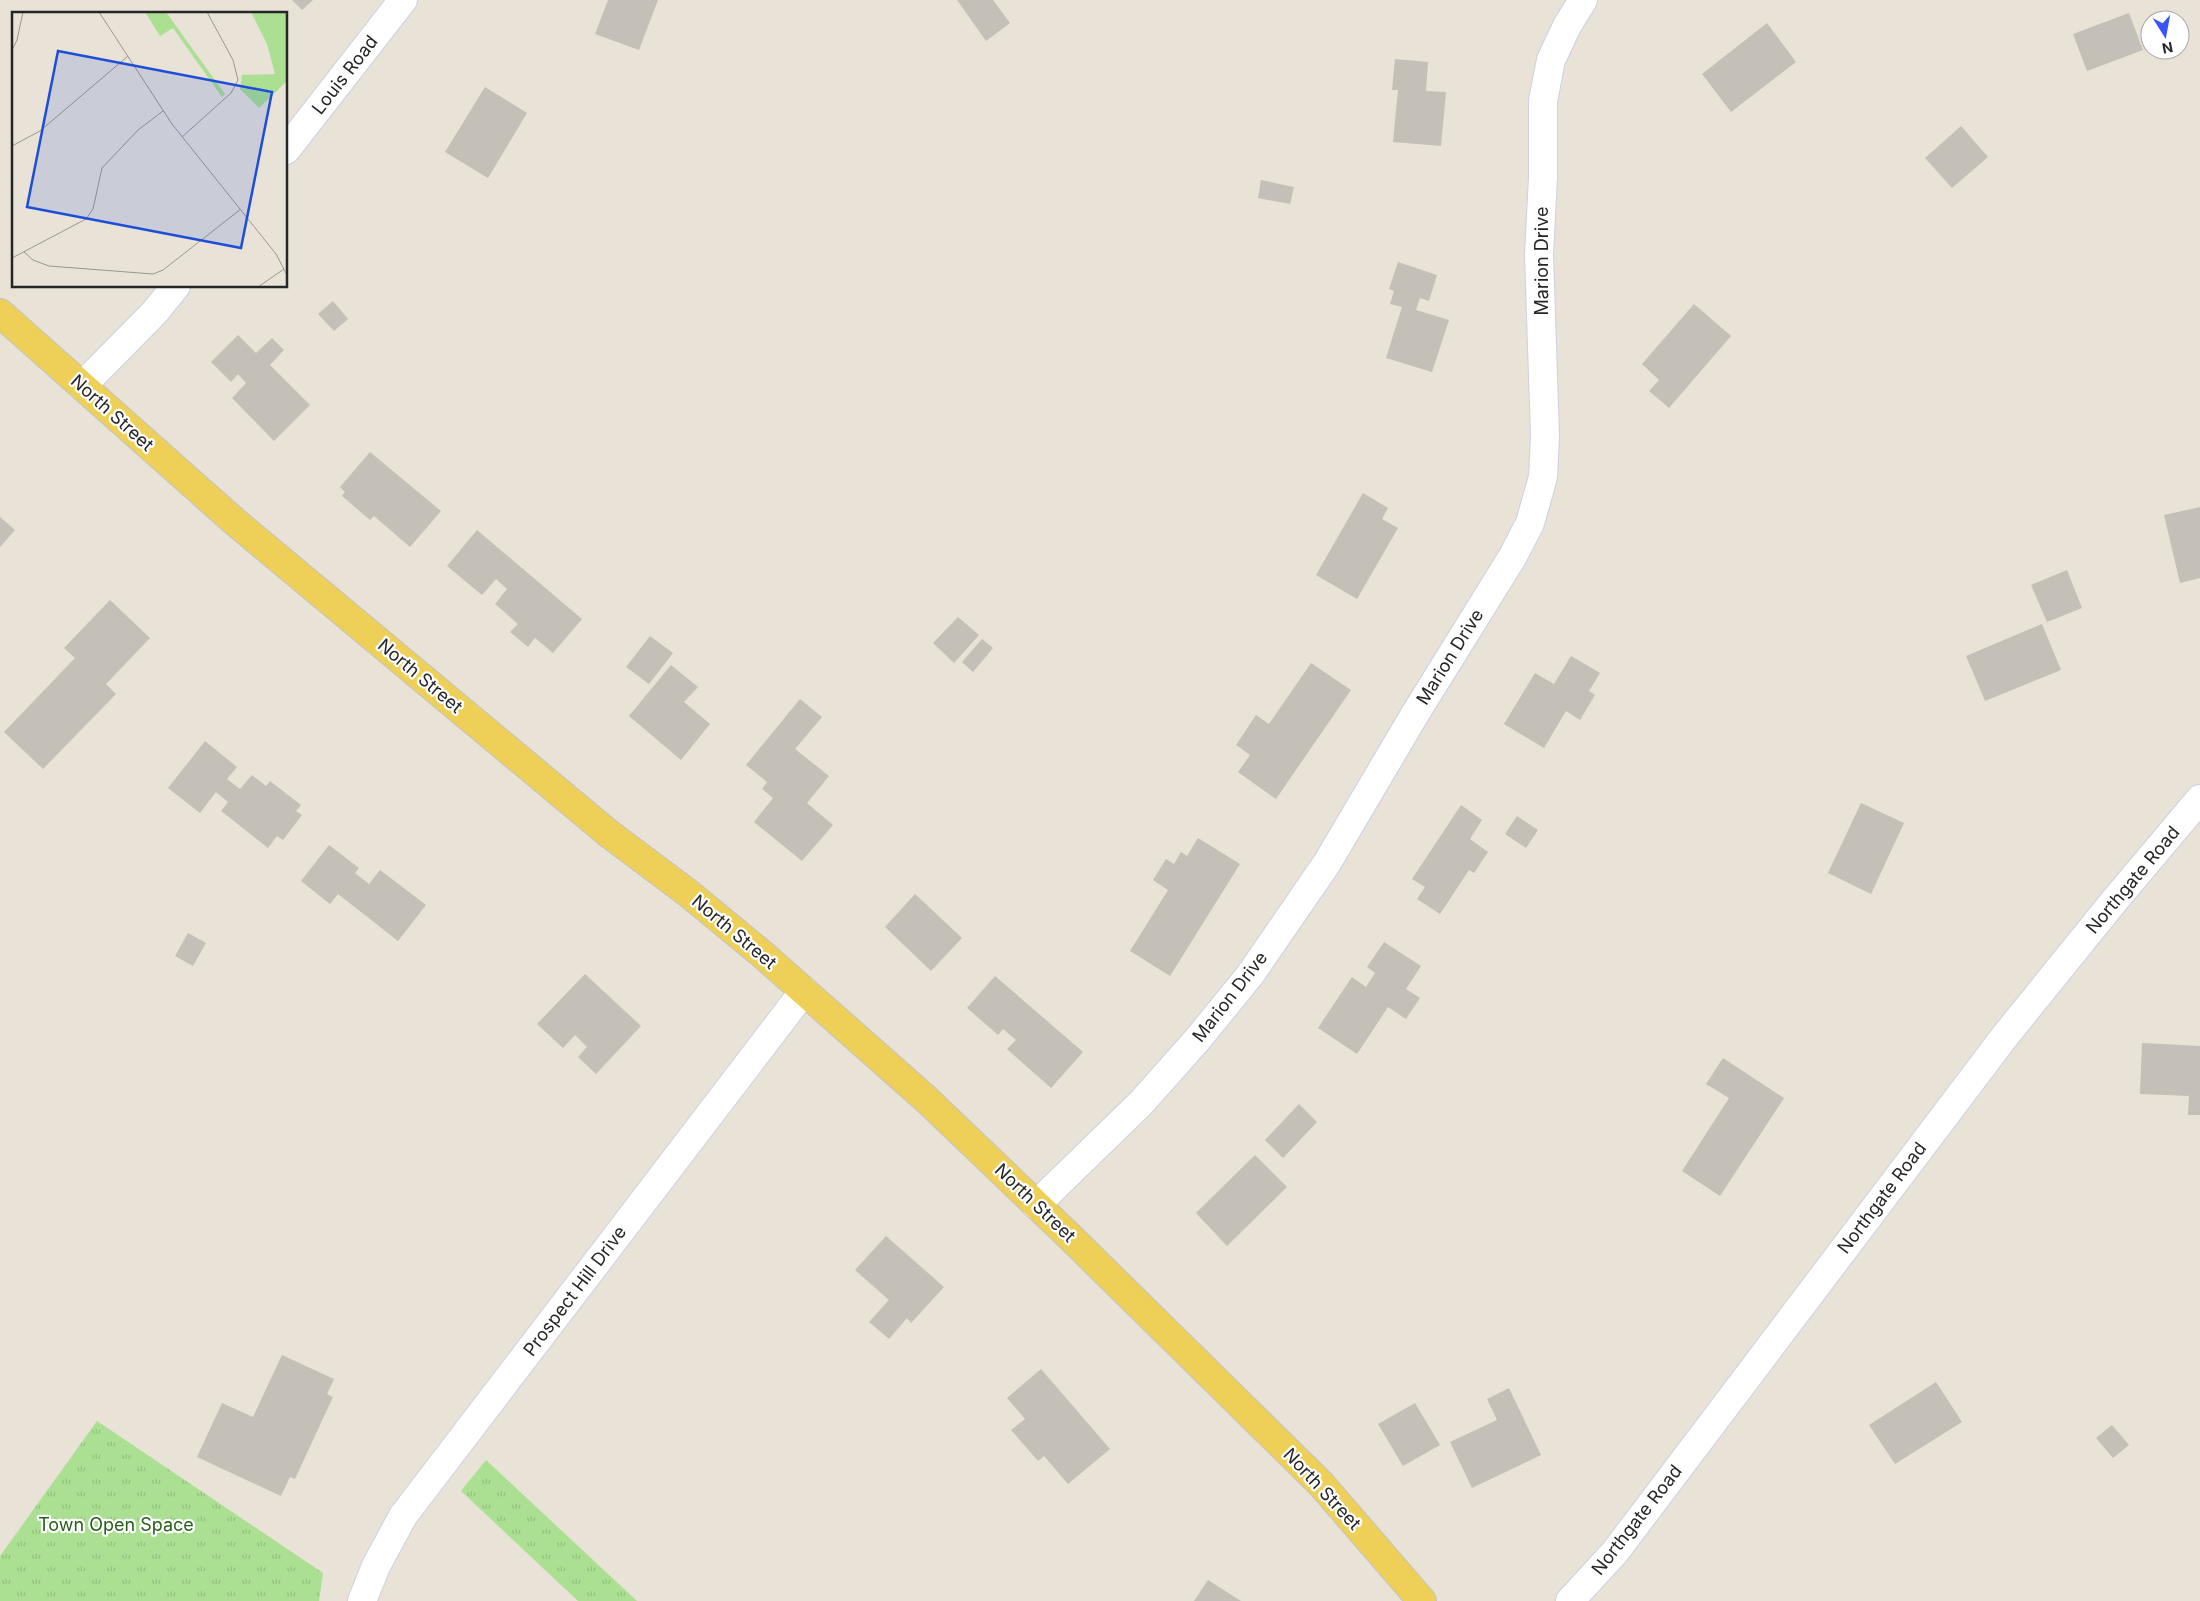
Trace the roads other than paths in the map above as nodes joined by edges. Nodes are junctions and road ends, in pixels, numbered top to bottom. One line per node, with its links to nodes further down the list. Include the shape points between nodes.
1 (403, 0): 3 (street, Louis Road)
2 (1583, 0): 9 (street, Marion Drive, via 1550,60 1543,101 1539,255 1545,436 1543,476 1530,523 1327,863 1250,975 1141,1103)
3 (288, 147)
4 (174, 288): 6 (street)
5 (0, 313): 6 (main road, North Street)
6 (82, 386): 8 (main road, North Street, via 234,521)
7 (2200, 799): 12 (street, Northgate Road, via 2005,1036 1615,1552)
8 (804, 991): 9 (main road, North Street, via 926,1099); 10 (street, Prospect Hill Drive, via 403,1516 376,1566)
9 (1036, 1205): 11 (main road, North Street, via 1320,1484)
10 (362, 1601)
11 (1422, 1601)
12 (1570, 1601)

